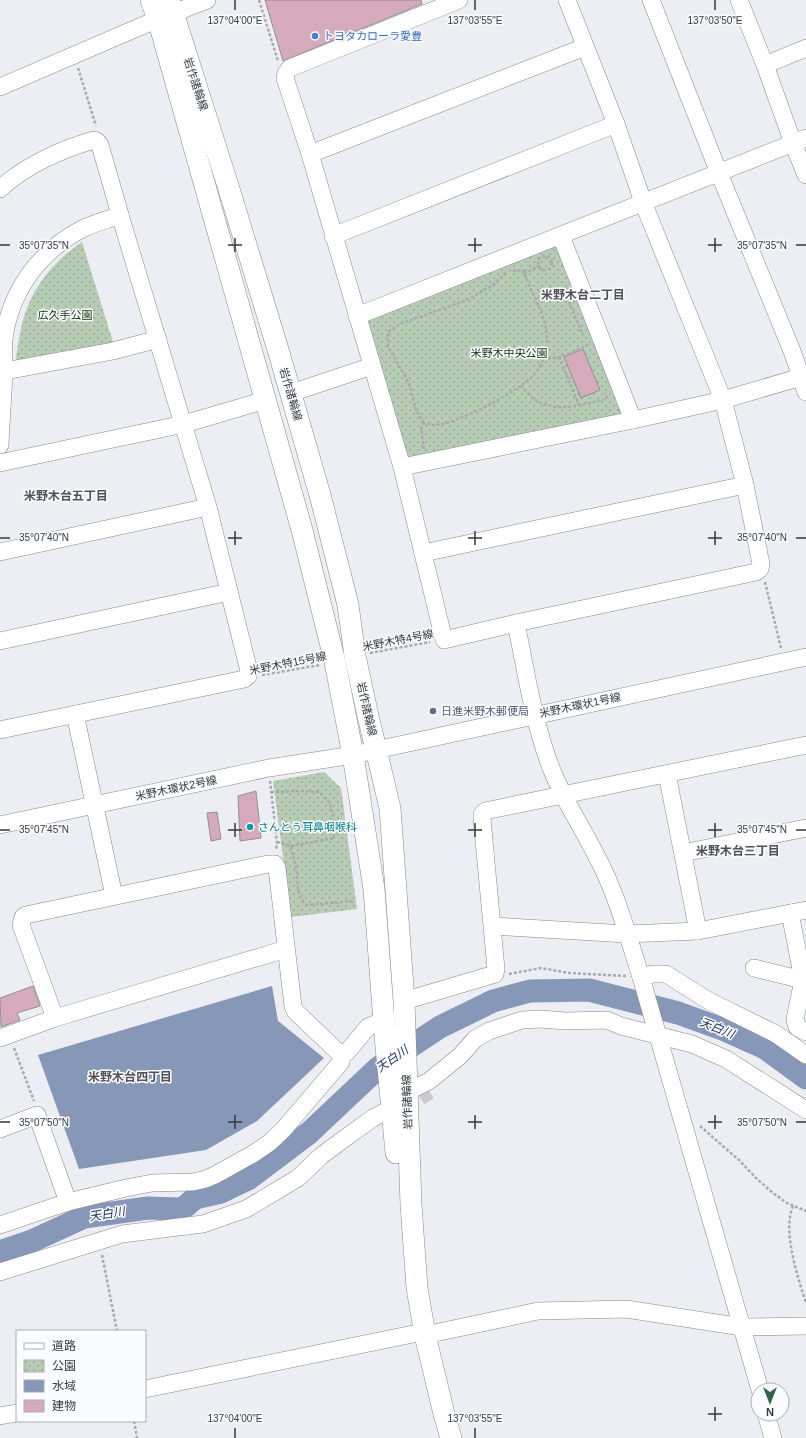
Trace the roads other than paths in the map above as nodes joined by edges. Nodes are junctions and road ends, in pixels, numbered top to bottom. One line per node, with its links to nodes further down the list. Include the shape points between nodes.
1 (151, 0): 7 (main road, 岩作諸輪線)
2 (207, 0): 7 (street)
3 (460, 0): 14 (street, via 290,68 286,72 285,78)
4 (567, 0): 8 (street)
5 (651, 0): 15 (street)
6 (739, 0): 10 (street)
7 (167, 11): 11 (street, via 75,56); 28 (main road, 岩作諸輪線, via 230,189); 29 (main road, 岩作諸輪線)
8 (585, 47): 12 (street); 14 (street)
9 (806, 48): 10 (street)
10 (765, 64): 13 (street)
11 (0, 87)
12 (616, 124): 18 (street); 20 (street)
13 (799, 140): 15 (street); 16 (street)
14 (310, 154): 20 (street)
15 (719, 173): 18 (street); 24 (street)
16 (806, 175)
17 (0, 189): 19 (street, via 25,170 59,153 94,140 100,145)
18 (643, 202): 21 (street); 30 (street)
19 (120, 215): 23 (street); 26 (street, via 92,225 63,241 35,266 14,301 4,339)
20 (333, 236): 22 (street)
21 (561, 236): 22 (street); 31 (street)
22 (357, 316): 25 (street)
23 (158, 339): 26 (street, via 113,351); 32 (street)
24 (799, 349): 27 (street)
25 (372, 366): 28 (street); 35 (street)
26 (2, 372): 33 (street)
27 (804, 385): 30 (street)
28 (291, 392): 48 (main road, 岩作諸輪線, via 348,605 355,656)
29 (266, 400): 32 (street); 49 (main road, 岩作諸輪線, via 302,530 334,662)
30 (723, 400): 31 (street); 36 (street)
31 (633, 420): 35 (street)
32 (184, 424): 34 (street); 37 (street)
33 (0, 445)
34 (0, 463)
35 (402, 467): 39 (street)
36 (745, 485): 39 (street); 41 (street, via 761,564 756,572)
37 (208, 507): 38 (street); 40 (street)
38 (0, 552)
39 (423, 553): 41 (street, via 444,640)
40 (229, 592): 42 (street); 44 (street, via 249,671 248,676 244,679)
41 (516, 623): 45 (street)
42 (0, 641)
43 (806, 657): 45 (street, 米野木環状1号線)
44 (75, 714): 46 (street); 52 (street)
45 (536, 715): 48 (street, 米野木環状1号線); 51 (street, via 540,739)
46 (0, 730)
47 (806, 745): 50 (street)
48 (376, 750): 49 (street, 米野木環状1号線); 66 (main road, 岩作諸輪線, via 390,808)
49 (353, 755): 52 (street, 米野木環状2号線, via 269,768); 66 (main road, 岩作諸輪線)
50 (667, 774): 51 (street); 55 (street)
51 (563, 795): 58 (street, via 485,811 482,814); 60 (street, via 598,857)
52 (94, 806): 53 (street, 米野木環状2号線); 56 (street)
53 (0, 825)
54 (806, 828): 55 (street)
55 (683, 853): 59 (street)
56 (114, 896): 61 (street, via 275,864); 65 (street, via 23,917 21,925)
57 (798, 911): 59 (street); 64 (street)
58 (492, 926): 60 (street); 66 (street, via 495,974)
59 (698, 931): 60 (street)
60 (627, 934): 63 (street)
61 (286, 949): 65 (street); 71 (street, via 293,1006)
62 (754, 968): 64 (street)
63 (641, 980): 70 (street); 72 (street, via 653,974 666,974 709,1000 776,1034)
64 (803, 980): 68 (street, via 795,1020 797,1027)
65 (55, 1018): 69 (street)
66 (394, 1019): 71 (street, via 368,1028 347,1052); 73 (main road, 岩作諸輪線); 75 (main road, 岩作諸輪線)
67 (565, 1020): 70 (street, via 607,1020); 73 (street, via 522,1020 489,1031 475,1039 460,1056 429,1081); 74 (street, via 478,1046 461,1070)
68 (806, 1032)
69 (4, 1036)
70 (658, 1036): 76 (street, via 692,1044 726,1059); 84 (street)
71 (342, 1054): 80 (street, via 341,1062 283,1130 253,1154 215,1175 193,1182 152,1182)
72 (806, 1055)
73 (407, 1088): 85 (main road, 岩作諸輪線)
74 (429, 1091)
75 (392, 1108): 79 (street, via 341,1141); 85 (main road, 岩作諸輪線, via 407,1297)
76 (806, 1110)
77 (373, 1128): 79 (street, via 320,1168)
78 (0, 1129): 80 (street, via 37,1115)
79 (298, 1178): 82 (street, via 246,1209 203,1224 122,1234)
80 (68, 1202): 81 (street)
81 (0, 1225)
82 (0, 1272)
83 (806, 1326): 84 (street)
84 (742, 1327): 85 (street, via 626,1309 538,1311); 86 (street)
85 (419, 1335): 87 (street); 91 (main road, 岩作諸輪線); 92 (main road, 岩作諸輪線)
86 (758, 1382)
87 (146, 1389)
88 (16, 1413): 89 (street)
89 (0, 1416)
90 (768, 1422): 93 (street)
91 (443, 1438)
92 (451, 1438)
93 (773, 1438)

